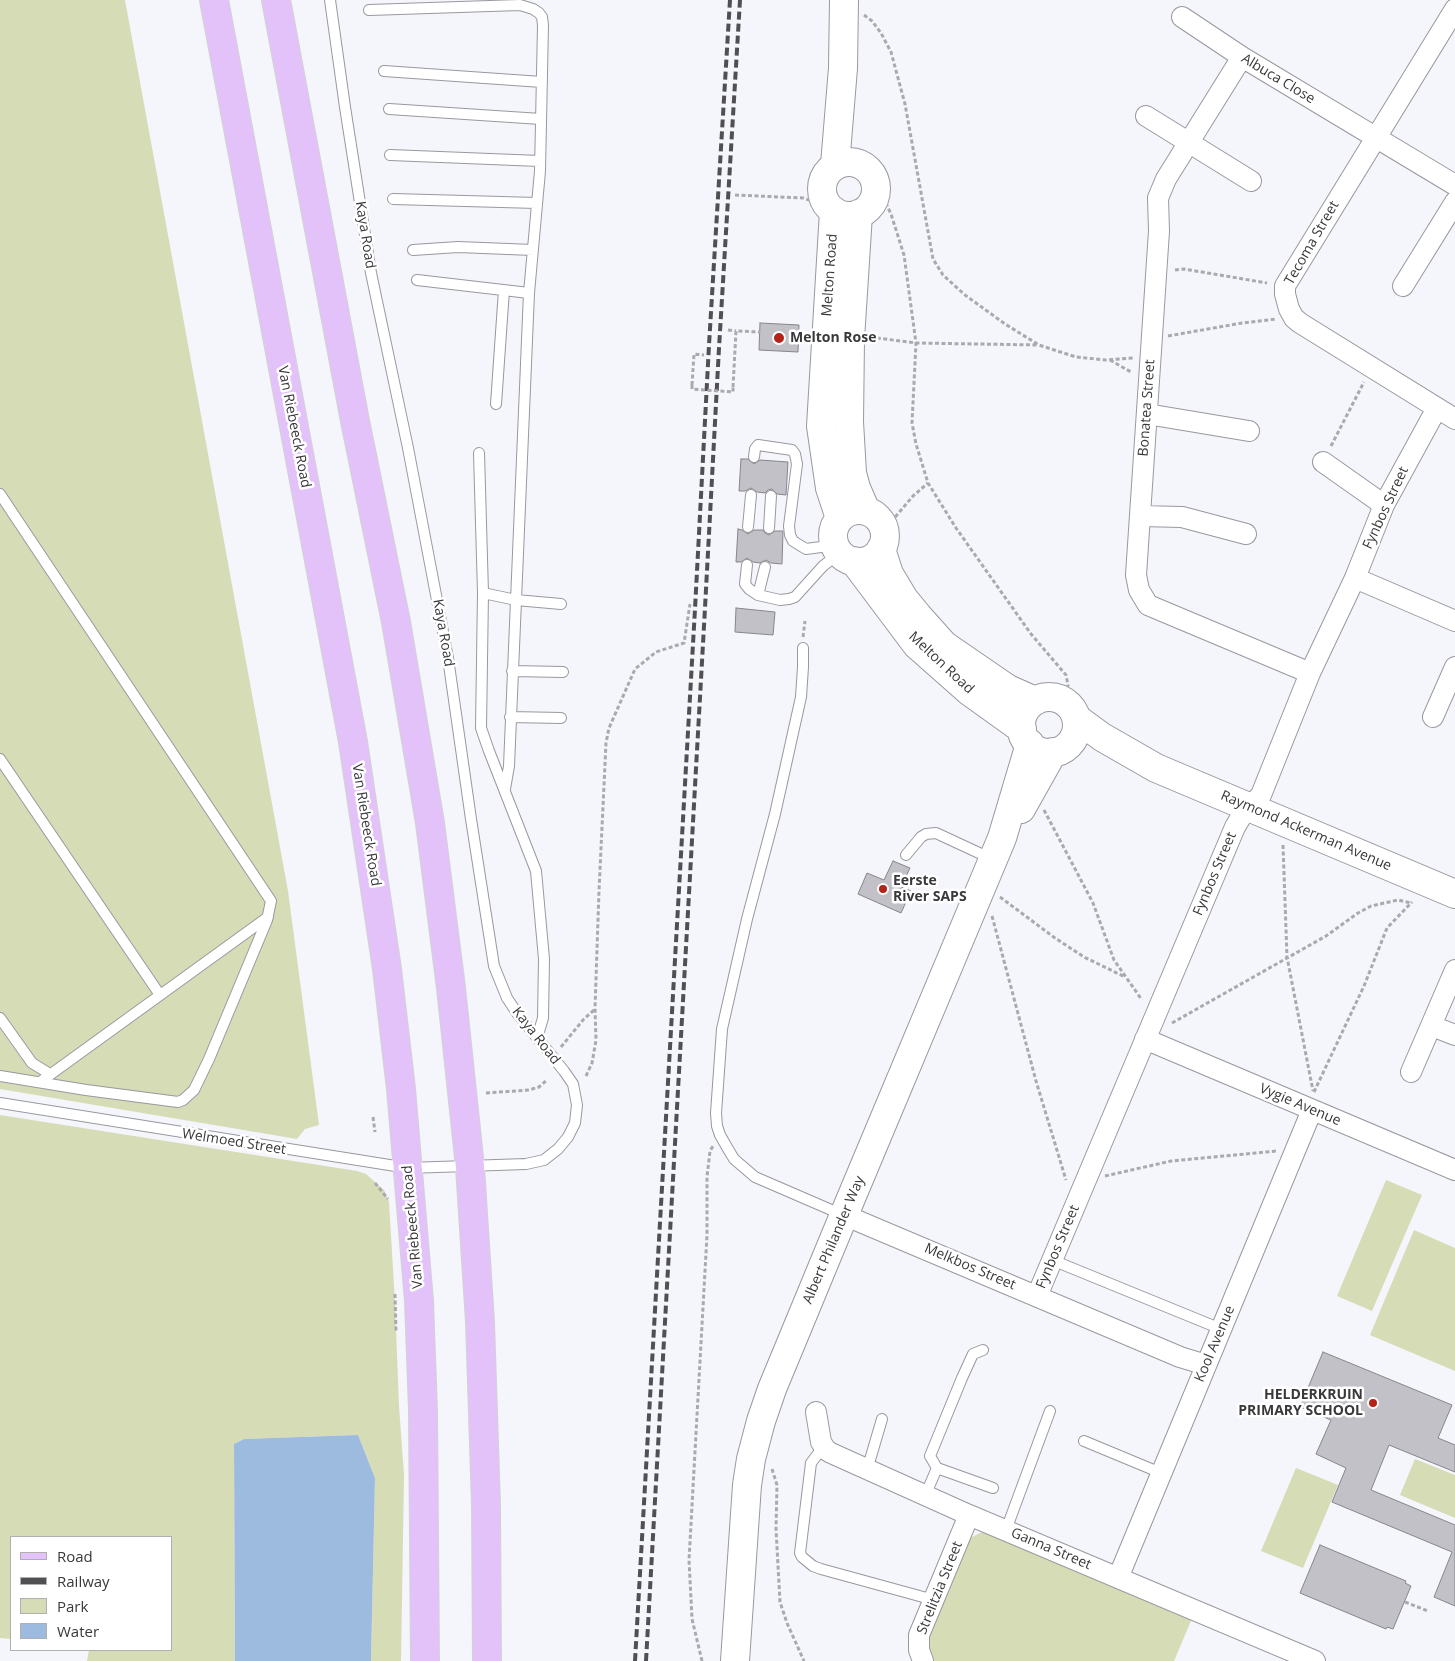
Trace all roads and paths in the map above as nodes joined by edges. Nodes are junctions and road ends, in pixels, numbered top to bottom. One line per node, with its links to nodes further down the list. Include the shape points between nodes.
1 (214, 0): 133 (main road, Van Riebeeck Road, via 353,742 387,969)
2 (276, 0): 132 (main road, via 396,622 430,823)
3 (330, 0): 116 (lane, Kaya Road, via 372,273 448,658 494,966 507,998)
4 (853, 6): 9 (street); 43 (path, via 872,21 891,52 905,104 933,260 943,275 965,295)
5 (1455, 9): 15 (street, Tecoma Street)
6 (369, 10): 11 (lane, via 520,5 533,9 542,17 543,25)
7 (1182, 17): 8 (street, Albuca Close)
8 (1242, 57): 15 (street, Albuca Close); 16 (street, Bonatea Street)
9 (843, 68): 19 (street); 20 (street, via 858,148)
10 (384, 71): 11 (lane)
11 (542, 82): 14 (lane)
12 (388, 109): 14 (lane)
13 (1146, 116): 16 (street)
14 (541, 119): 18 (lane)
15 (1376, 137): 22 (street, Albuca Close); 33 (street, Tecoma Street)
16 (1189, 142): 21 (street); 31 (street, Bonatea Street, via 1159,193)
17 (390, 155): 18 (lane)
18 (540, 161): 27 (lane)
19 (835, 166): 20 (street, via 851,162); 28 (street, via 826,175 822,186 826,202)
20 (866, 168): 28 (street, via 875,182 871,204)
21 (1250, 181)
22 (1455, 185)
23 (735, 195): 28 (path, via 803,198)
24 (884, 197): 42 (path, via 904,255)
25 (393, 199): 27 (lane)
26 (1455, 202): 34 (street)
27 (537, 203): 30 (lane)
28 (834, 209): 64 (street, Melton Road, via 850,338 852,473); 70 (street, Melton Road, via 821,426)
29 (412, 250): 30 (lane, via 458,247)
30 (533, 250): 36 (lane)
31 (1156, 270): 33 (path, via 1184,269); 44 (street, Bonatea Street)
32 (417, 280): 35 (lane)
33 (1285, 286): 37 (street, Tecoma Street, via 1286,300)
34 (1403, 286)
35 (504, 290): 36 (lane); 49 (lane)
36 (529, 293): 77 (lane)
37 (1294, 318): 44 (path, via 1242,323 1163,337); 47 (street)
38 (728, 330): 39 (path)
39 (736, 331): 40 (path); 45 (path, bridge, via 733,392 692,390 694,354)
40 (760, 332)
41 (865, 340): 42 (path, via 877,338)
42 (916, 343): 43 (path); 59 (path, via 912,423)
43 (1039, 345): 46 (path, via 1076,356)
44 (1152, 345): 46 (path, via 1130,359); 48 (street, Bonatea Street)
45 (704, 355)
46 (1110, 360): 48 (path)
47 (1372, 368): 50 (street); 58 (path)
48 (1149, 380): 51 (street, Bonatea Street)
49 (496, 404)
50 (1437, 408): 52 (street); 63 (street, Fynbos Street)
51 (1147, 414): 53 (street); 65 (street, Bonatea Street)
52 (1455, 419)
53 (1249, 431)
54 (775, 447): 56 (lane, via 758,445); 57 (lane); 70 (lane, via 792,450 797,464 789,526 793,541 806,549)
55 (480, 453): 75 (lane)
56 (754, 457)
57 (774, 459)
58 (1323, 462): 63 (street)
59 (928, 483): 66 (path); 86 (path, via 1031,634 1066,675)
60 (0, 494): 106 (lane, via 267,894 271,901)
61 (751, 495): 67 (lane)
62 (771, 496): 68 (lane)
63 (1384, 504): 74 (street, Fynbos Street)
64 (866, 511): 70 (street, via 848,512); 71 (street, via 883,526 885,534)
65 (1141, 516): 69 (street, via 1182,517); 85 (street, Bonatea Street, via 1136,575 1139,590 1148,605)
66 (892, 522)
67 (748, 528)
68 (769, 528)
69 (1246, 534)
70 (842, 543): 71 (street, via 862,562); 76 (lane, via 795,597 780,600); 92 (street, Melton Road, via 917,645 969,691)
71 (881, 549): 87 (street, Melton Road, via 889,574 904,598 944,645 1008,690)
72 (747, 565): 76 (lane, via 745,584)
73 (765, 566): 76 (lane)
74 (1355, 578): 80 (street); 85 (street, Fynbos Street)
75 (482, 593): 77 (lane); 95 (lane, via 481,728)
76 (758, 595)
77 (516, 600): 78 (lane); 83 (lane)
78 (560, 604)
79 (690, 604): 111 (path, via 684,643 656,652 636,668 609,728)
80 (1455, 620)
81 (803, 648): 130 (lane, via 799,706 722,1030 716,1113)
82 (1455, 667): 88 (street)
83 (512, 670): 84 (lane); 89 (lane)
84 (563, 672)
85 (1310, 673): 97 (street, Fynbos Street, via 1262,791)
86 (1066, 692)
87 (1035, 701): 91 (street, via 1046,697 1063,701); 92 (street, via 1022,720)
88 (1432, 716)
89 (510, 717): 90 (lane); 95 (lane)
90 (562, 718)
91 (1076, 718): 92 (street, via 1076,735 1071,742); 94 (street, Raymond Ackerman Avenue)
92 (1042, 743): 94 (street, Raymond Ackerman Avenue); 99 (street, Albert Philander Way, via 1017,816)
93 (0, 759): 110 (lane)
94 (1156, 768): 97 (street, Raymond Ackerman Avenue)
95 (505, 789): 116 (lane, via 536,871 544,959 542,1018)
96 (1039, 806): 109 (path, via 1044,809 1093,903 1114,960)
97 (1250, 808): 102 (street, Raymond Ackerman Avenue); 112 (street, Fynbos Street, via 1235,827)
98 (1284, 843): 107 (path)
99 (998, 849): 100 (lane, via 936,833 926,834); 137 (street, Albert Philander Way)
100 (906, 855)
101 (993, 893): 109 (path, via 1084,957)
102 (1455, 894)
103 (1416, 898): 104 (path)
104 (1411, 903): 107 (path, via 1398,900 1371,906); 107 (path, via 1387,928 1364,986 1313,1094)
105 (991, 912): 136 (path, via 1036,1081 1068,1184)
106 (268, 917): 110 (lane); 124 (lane, via 209,1060 187,1097 178,1102)
107 (1287, 957): 112 (path, via 1169,1025)
108 (1455, 970): 114 (street)
109 (1126, 977): 112 (path)
110 (160, 995): 120 (lane)
111 (595, 1008): 118 (path); 122 (path, via 596,1040)
112 (1154, 1017): 117 (street, Fynbos Street)
113 (0, 1018): 120 (lane, via 32,1063)
114 (1432, 1026): 115 (street); 119 (street)
115 (1455, 1035)
116 (537, 1038): 132 (lane, Kaya Road, via 573,1084 577,1105 575,1123 568,1137 544,1160)
117 (1145, 1039): 127 (street, Vygie Avenue); 135 (street, Fynbos Street)
118 (560, 1047)
119 (1411, 1072)
120 (50, 1074): 124 (lane)
121 (0, 1076): 124 (lane)
122 (586, 1076)
123 (547, 1080): 125 (path, via 529,1090)
124 (40, 1082)
125 (486, 1092)
126 (0, 1103): 133 (lane, Welmoed Street)
127 (1312, 1110): 131 (street, Kool Avenue); 134 (street, Vygie Avenue)
128 (373, 1117): 129 (path)
129 (375, 1132)
130 (720, 1135): 137 (lane, via 734,1159 755,1177); 162 (path, via 710,1151 707,1177 707,1234 689,1560 692,1619)
131 (1297, 1147): 135 (path, via 1171,1161 1108,1177); 140 (street, Kool Avenue)
132 (470, 1167): 133 (lane, Welmoed Street); 161 (main road, via 484,1403)
133 (408, 1168): 160 (main road, Van Riebeeck Road, via 421,1346)
134 (1455, 1170)
135 (1089, 1172): 136 (street, Fynbos Street)
136 (1081, 1191): 138 (street, Fynbos Street)
137 (844, 1215): 139 (street, Melkbos Street); 163 (street, Albert Philander Way, via 772,1389 756,1437 747,1485)
138 (1052, 1260): 139 (street, Fynbos Street); 140 (lane)
139 (1037, 1296): 142 (street, Melkbos Street)
140 (1221, 1330): 142 (street, Kool Avenue)
141 (983, 1350): 149 (lane, via 973,1354 930,1456)
142 (1206, 1365): 151 (street, Kool Avenue)
143 (1050, 1411): 155 (lane)
144 (816, 1412): 147 (street)
145 (882, 1419): 150 (lane)
146 (1084, 1441): 151 (lane)
147 (823, 1446): 150 (street, Ganna Street); 157 (lane, via 811,1463 802,1557 821,1569)
148 (768, 1464): 164 (path, via 777,1486 780,1602)
149 (937, 1468): 152 (lane); 153 (lane)
150 (867, 1470): 153 (street, Ganna Street)
151 (1162, 1473): 156 (street, Kool Avenue)
152 (993, 1488)
153 (925, 1496): 154 (street, Ganna Street)
154 (969, 1515): 155 (street, Ganna Street); 157 (street, Strelitzia Street)
155 (1006, 1530): 156 (street, Ganna Street)
156 (1118, 1578): 166 (street, Ganna Street)
157 (934, 1600): 165 (street, Strelitzia Street, via 919,1636)
158 (1404, 1602): 159 (path)
159 (1428, 1612)
160 (425, 1661)
161 (487, 1661)
162 (702, 1661)
163 (735, 1661)
164 (804, 1661)
165 (923, 1661)
166 (1315, 1661)

